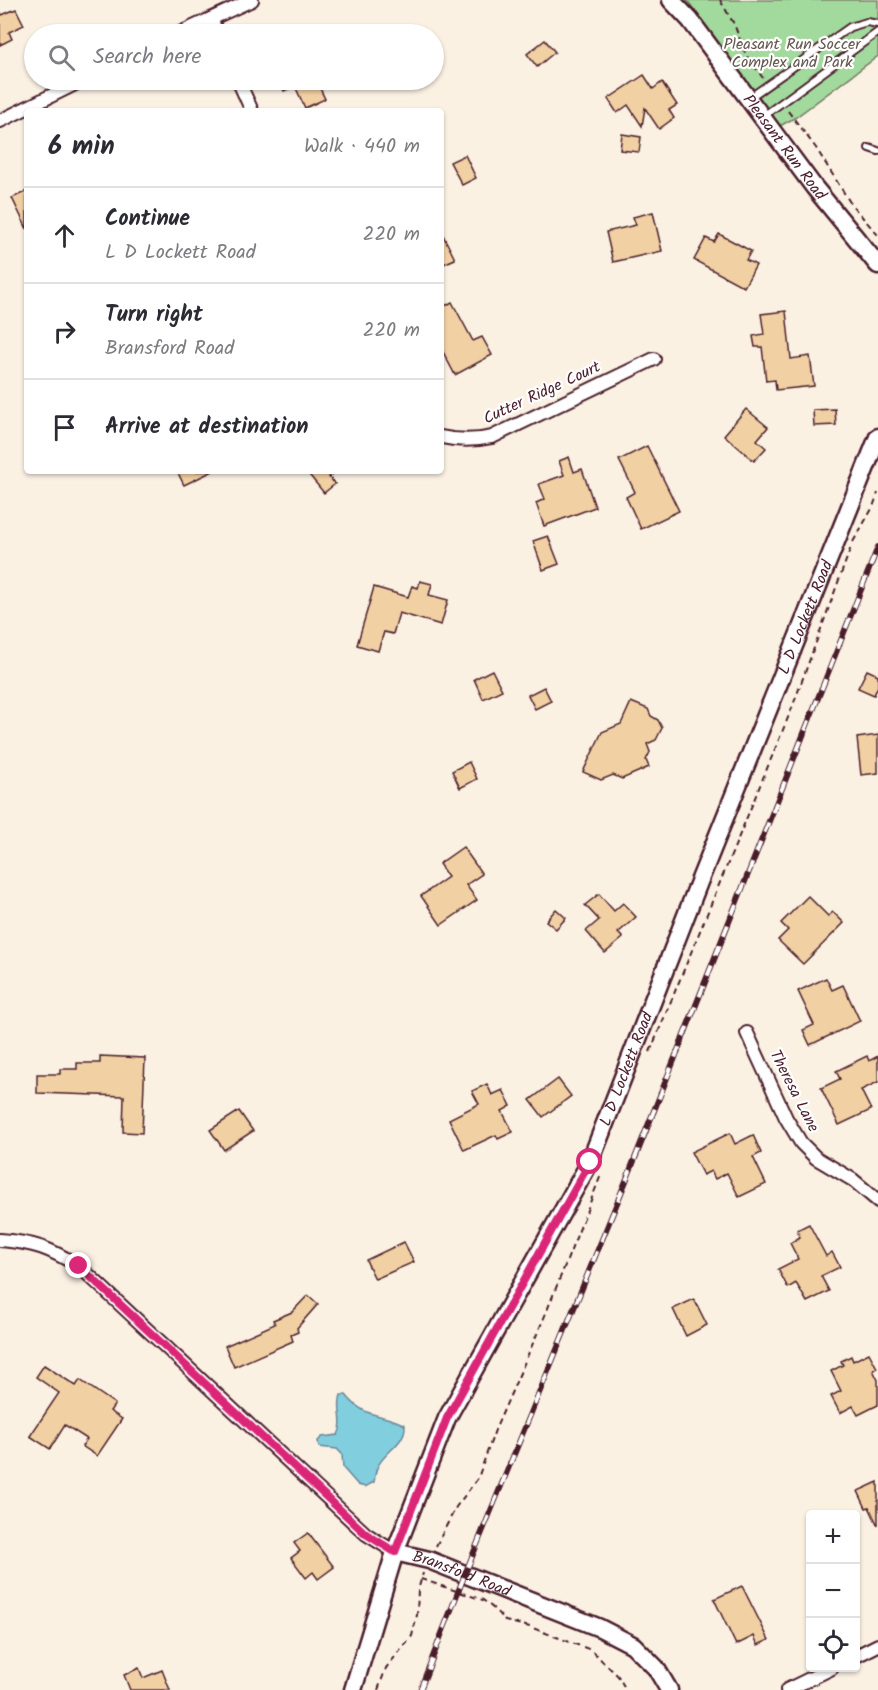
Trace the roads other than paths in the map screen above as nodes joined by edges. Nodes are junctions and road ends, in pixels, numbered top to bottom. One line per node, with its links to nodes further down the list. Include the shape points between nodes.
1 (252, 0): 3 (street)
2 (671, 0): 10 (main road, Pleasant Run Road)
3 (211, 19): 4 (street); 5 (street)
4 (200, 24)
5 (213, 24)
6 (878, 24): 10 (lane, via 867,22 850,27)
7 (878, 32): 14 (lane)
8 (63, 90): 11 (street)
9 (243, 90): 12 (street)
10 (748, 99): 14 (main road, Pleasant Run Road)
11 (26, 108)
12 (251, 108)
13 (24, 109): 15 (street)
14 (762, 117): 18 (main road, Pleasant Run Road)
15 (0, 121)
16 (869, 148): 17 (lane)
17 (878, 151)
18 (878, 265)
19 (654, 359): 20 (street, Cutter Ridge Court, via 492,437 466,441)
20 (444, 437)
21 (878, 437): 25 (main road, L D Lockett Road, via 590,1162 447,1418)
22 (747, 1033): 23 (street, Theresa Lane, via 801,1143)
23 (878, 1201)
24 (0, 1240): 25 (street, Bransford Road, via 34,1244 79,1266 366,1534)
25 (395, 1552): 29 (main road, L D Lockett Road); 30 (main road, Bransford Road, via 429,1560 600,1628 633,1645 656,1668)
26 (878, 1645): 27 (street)
27 (860, 1654)
28 (824, 1672): 31 (street)
29 (353, 1690)
30 (669, 1690)
31 (787, 1690)

